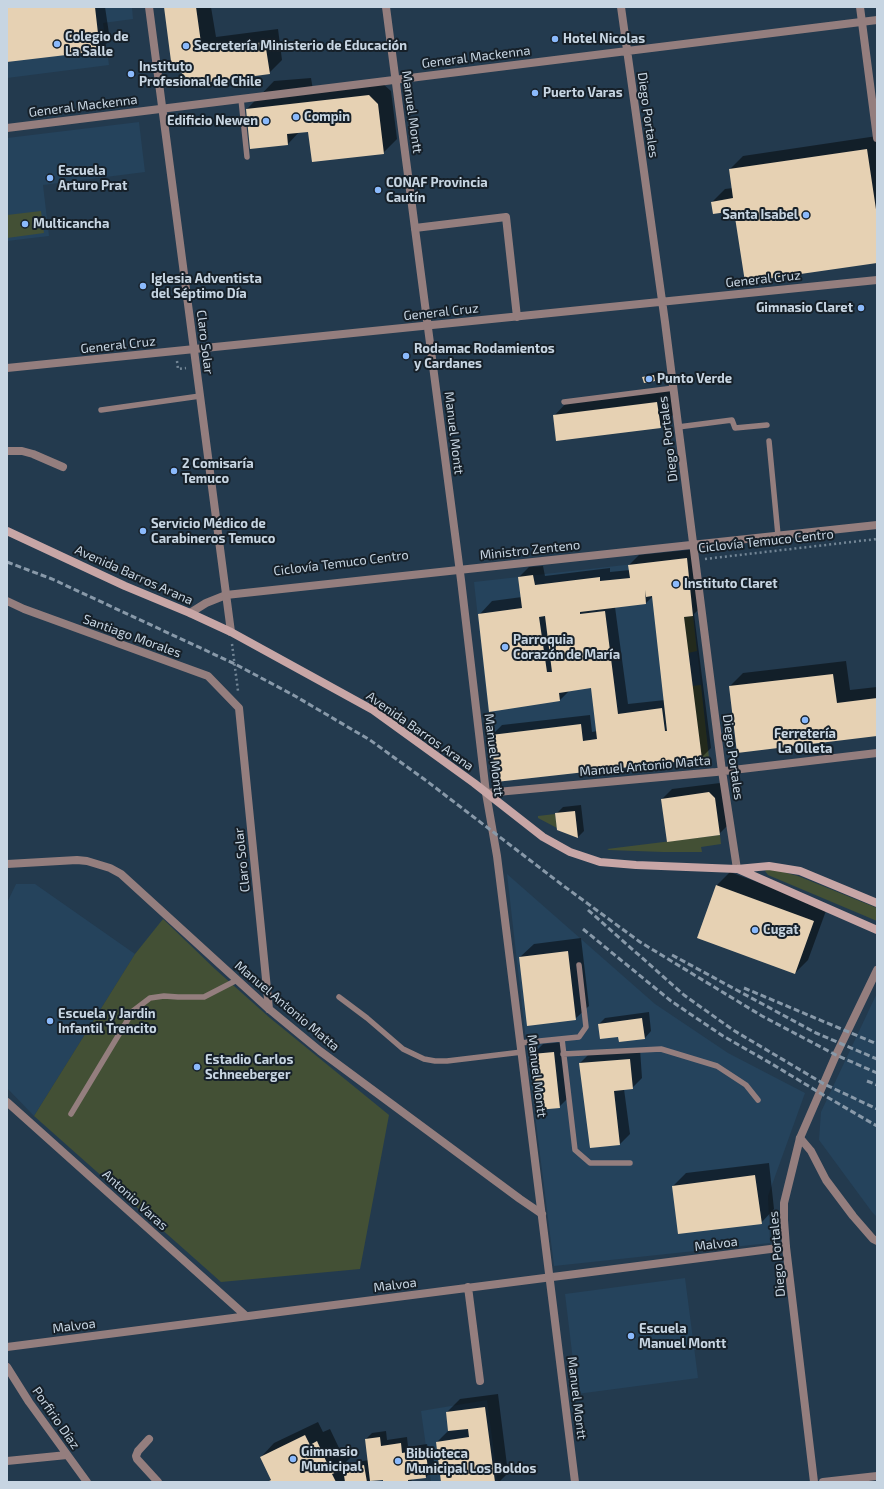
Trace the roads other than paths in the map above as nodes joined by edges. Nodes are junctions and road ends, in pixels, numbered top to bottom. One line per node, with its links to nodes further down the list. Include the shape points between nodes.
1 (149, 7): 10 (street, Claro Solar)
2 (386, 7): 8 (street, Manuel Montt)
3 (621, 7): 7 (street, Diego Portales)
4 (860, 7): 6 (street)
5 (877, 20): 6 (street, General Mackenna)
6 (861, 22): 7 (street, General Mackenna); 12 (street)
7 (627, 51): 8 (street, General Mackenna); 16 (street, Diego Portales)
8 (395, 80): 9 (street, General Mackenna); 14 (street, Manuel Montt)
9 (241, 99): 10 (street, General Mackenna); 13 (lane)
10 (162, 108): 11 (street, General Mackenna); 19 (street, Claro Solar)
11 (7, 128)
12 (877, 138)
13 (247, 157)
14 (415, 228): 17 (street, via 506,217); 18 (street, Manuel Montt)
15 (877, 280): 16 (street, General Cruz)
16 (663, 302): 17 (street, General Cruz); 21 (street, Diego Portales)
17 (517, 316): 18 (street, General Cruz)
18 (427, 326): 19 (street, General Cruz); 34 (street, Manuel Montt)
19 (194, 349): 20 (street, General Cruz); 22 (street, Claro Solar)
20 (7, 368)
21 (674, 388): 23 (lane); 26 (street, Diego Portales)
22 (200, 396): 24 (lane); 35 (street, Claro Solar)
23 (564, 402)
24 (101, 410)
25 (767, 425): 26 (lane, via 735,428 732,420)
26 (678, 427): 33 (street, Diego Portales)
27 (769, 441): 32 (lane)
28 (7, 451): 29 (street, via 34,454)
29 (63, 467)
30 (877, 525): 32 (street, Ministro Zenteno)
31 (7, 531): 37 (main road, Avenida Barros Arana)
32 (778, 536): 33 (street, Ministro Zenteno)
33 (693, 545): 34 (street, Ministro Zenteno); 41 (street, Diego Portales)
34 (459, 570): 35 (street, Ministro Zenteno); 42 (street, Manuel Montt)
35 (226, 595): 37 (street, Ministro Zenteno); 38 (street, Claro Solar)
36 (7, 601): 39 (street, Santiago Morales, via 208,676)
37 (190, 613): 38 (main road, Avenida Barros Arana)
38 (231, 632): 42 (main road, Avenida Barros Arana, via 373,710)
39 (240, 708): 51 (street, Claro Solar)
40 (877, 753): 41 (street, Manuel Antonio Matta)
41 (722, 771): 42 (street, Manuel Antonio Matta); 44 (street, Diego Portales)
42 (486, 793): 44 (main road, Avenida Barros Arana, via 543,837 584,858 623,864); 53 (street, Manuel Montt, via 497,856)
43 (7, 864): 49 (street, Manuel Antonio Matta, via 77,860 98,863 110,868 131,882)
44 (737, 868): 45 (main road, Avenida Barros Arana, via 769,866 800,871); 46 (main road, Avenida Barros Arana)
45 (877, 903)
46 (877, 930)
47 (580, 965): 52 (lane, via 586,1027 580,1037)
48 (877, 970): 58 (street, Diego Portales)
49 (237, 980): 51 (street, Manuel Antonio Matta); 57 (lane, via 204,996 150,998 133,1011)
50 (339, 997): 53 (lane, via 403,1049 424,1059 447,1061)
51 (269, 1009): 60 (street, Manuel Antonio Matta, via 320,1051)
52 (562, 1039): 53 (lane); 54 (lane)
53 (521, 1047): 60 (street, Manuel Montt)
54 (563, 1054): 55 (lane, via 661,1049 717,1066 746,1084); 59 (lane, via 575,1150 590,1163)
55 (758, 1100)
56 (7, 1102): 65 (street, Antonio Varas)
57 (71, 1114)
58 (800, 1138): 61 (street, via 811,1151 826,1180); 62 (street, Diego Portales, via 784,1203)
59 (630, 1163)
60 (542, 1214): 63 (street, Manuel Montt)
61 (877, 1241)
62 (786, 1247): 63 (street, Malvoa); 76 (street, Diego Portales)
63 (550, 1277): 64 (street, Malvoa); 75 (street, Manuel Montt)
64 (468, 1287): 65 (street, Malvoa); 68 (street)
65 (246, 1316): 66 (street, Malvoa)
66 (7, 1347)
67 (7, 1367): 70 (street, Porfirio Díaz)
68 (480, 1380)
69 (149, 1439): 74 (street, via 136,1456)
70 (67, 1455): 71 (street); 73 (street, Porfirio Díaz)
71 (7, 1461)
72 (877, 1476): 77 (street)
73 (87, 1482)
74 (158, 1482)
75 (575, 1482)
76 (814, 1482)
77 (823, 1482)

